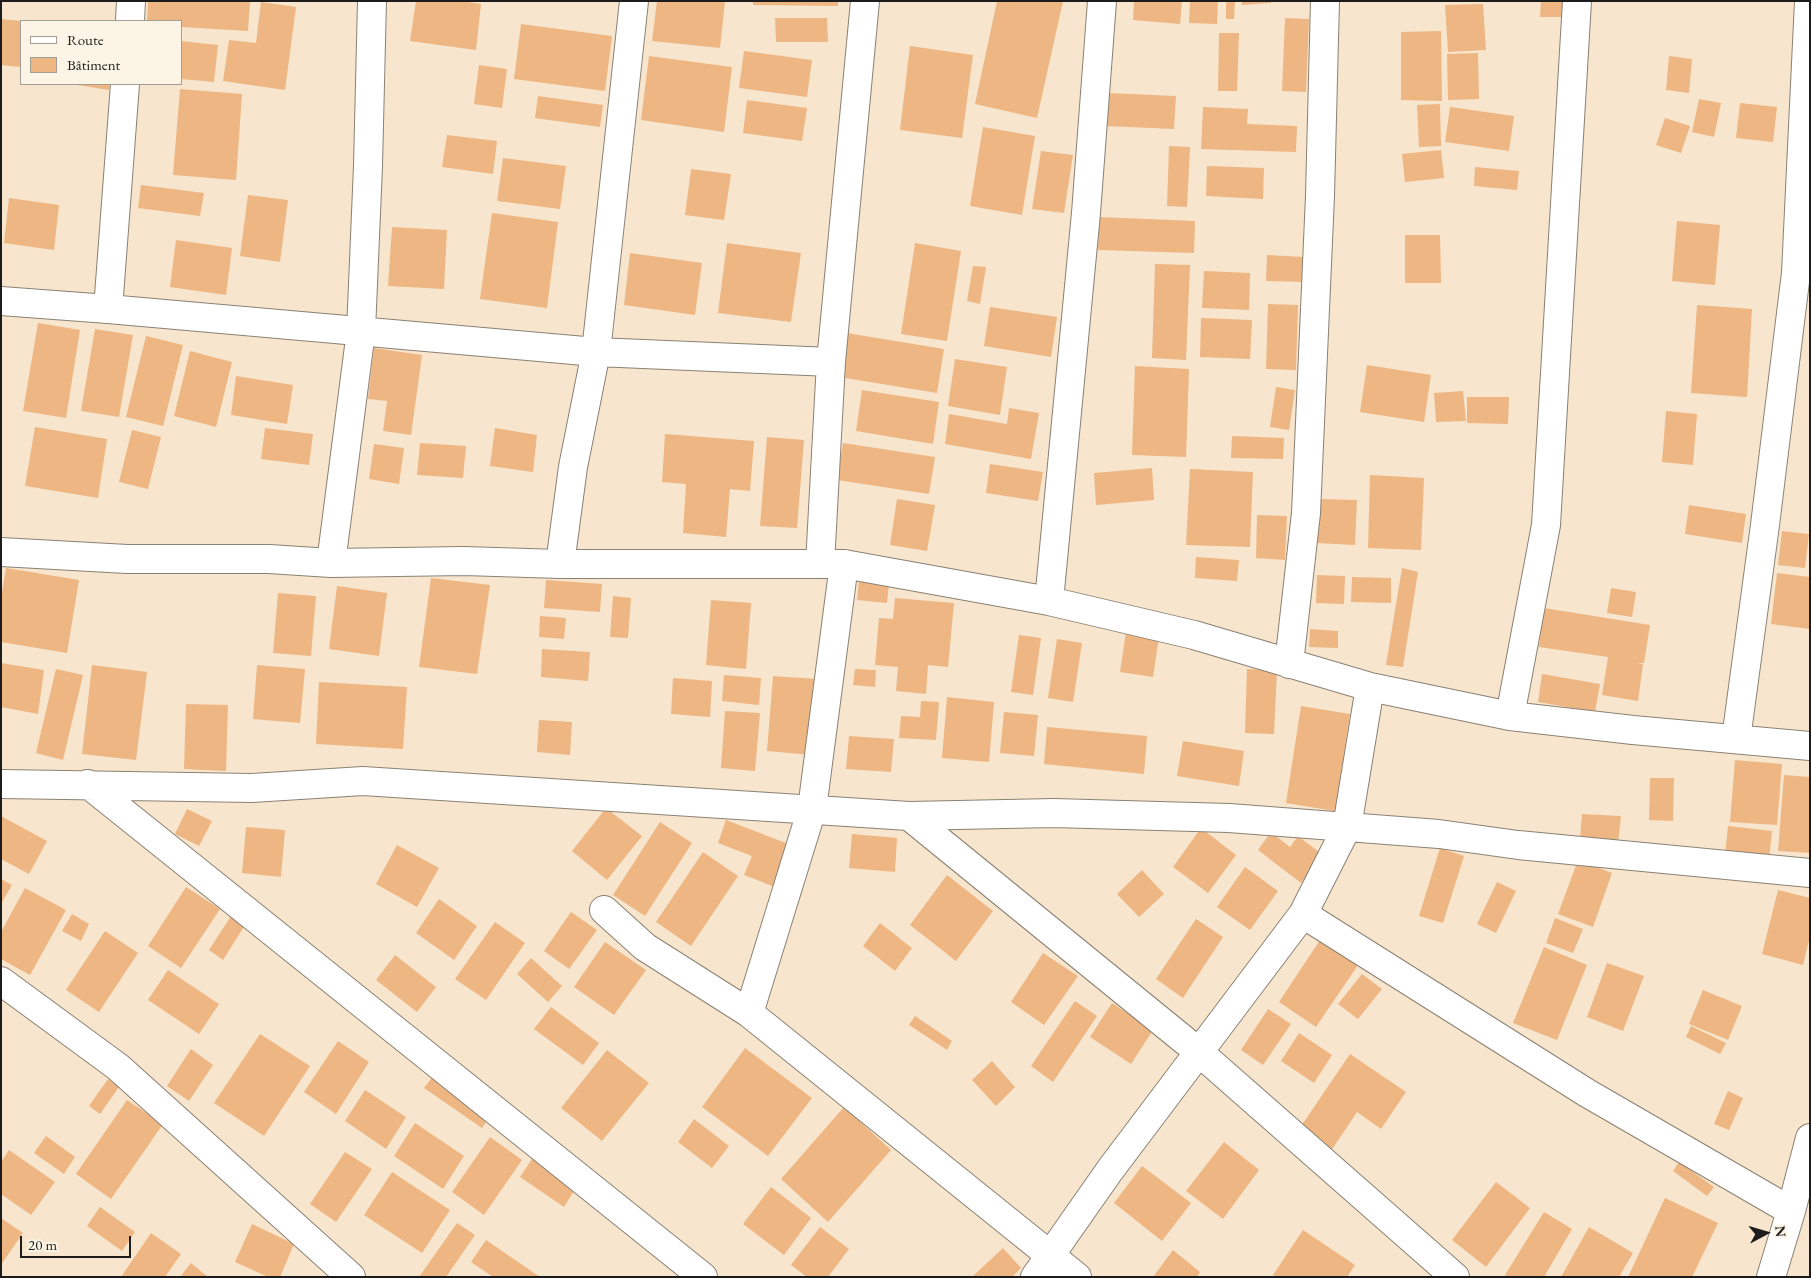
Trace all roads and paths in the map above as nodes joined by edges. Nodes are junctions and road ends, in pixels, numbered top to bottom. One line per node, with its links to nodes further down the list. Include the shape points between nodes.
1 (131, 1): 9 (street)
2 (372, 1): 13 (street)
3 (634, 1): 14 (street)
4 (865, 1): 15 (street)
5 (1102, 1): 20 (street, via 1085,223)
6 (1325, 1): 21 (street, via 1320,206 1306,513)
7 (1577, 1): 23 (street, via 1546,525)
8 (1809, 1): 24 (street, via 1796,272)
9 (130, 20)
10 (125, 85): 12 (street)
11 (1, 301): 12 (street)
12 (108, 309): 13 (street)
13 (360, 331): 14 (street); 17 (street)
14 (596, 352): 15 (street); 18 (street, via 573,467)
15 (830, 362): 19 (street)
16 (1, 552): 17 (street, via 127,559 269,559)
17 (331, 563): 18 (street, via 464,561)
18 (560, 564): 19 (street)
19 (832, 564): 20 (street); 28 (street)
20 (1048, 600): 21 (street, via 1194,635)
21 (1290, 664): 22 (street)
22 (1370, 687): 23 (street); 30 (street)
23 (1510, 716): 24 (street)
24 (1736, 739): 25 (street)
25 (1810, 746)
26 (1, 784): 27 (street)
27 (88, 784): 28 (street, via 252,788 363,781); 41 (street)
28 (812, 809): 29 (street); 35 (street)
29 (909, 816): 30 (street, via 1054,813 1229,818); 36 (street)
30 (1347, 827): 31 (street); 33 (street)
31 (1810, 873)
32 (604, 910): 35 (street, via 645,947)
33 (1304, 914): 36 (street); 38 (street, via 1587,1093)
34 (1, 981): 40 (street, via 118,1067)
35 (748, 1013): 39 (street)
36 (1200, 1053): 39 (street, via 1110,1170); 44 (street)
37 (1810, 1138): 38 (street)
38 (1791, 1212): 45 (street)
39 (1051, 1255): 42 (street); 43 (street)
40 (352, 1277)
41 (703, 1277)
42 (1036, 1277)
43 (1077, 1277)
44 (1455, 1277)
45 (1771, 1277)

